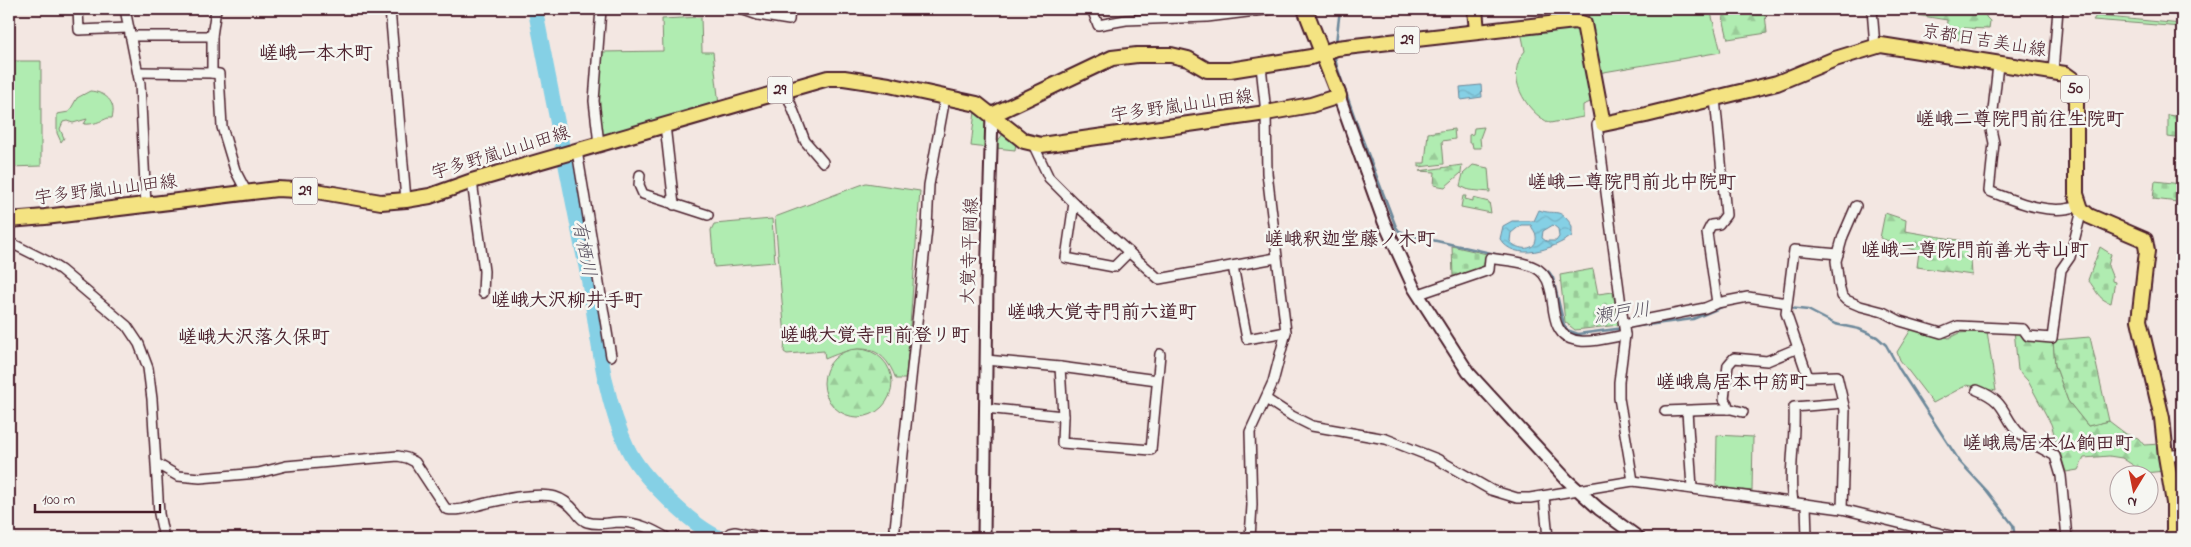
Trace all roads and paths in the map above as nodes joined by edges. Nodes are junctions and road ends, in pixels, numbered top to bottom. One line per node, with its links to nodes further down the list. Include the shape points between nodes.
1 (78, 9): 15 (street, via 79,30)
2 (125, 9): 15 (street)
3 (216, 9): 16 (street)
4 (390, 9): 39 (street)
5 (601, 9): 32 (street, via 594,101)
6 (742, 9): 7 (street, via 789,20)
7 (790, 9)
8 (1092, 9): 9 (street, via 1098,24)
9 (1272, 9)
10 (1305, 9): 18 (main road)
11 (1475, 9): 14 (main road)
12 (1872, 9): 17 (street)
13 (2058, 9): 22 (street)
14 (1477, 31): 18 (main road, 宇多野嵐山山田線 / 29); 30 (main road, via 1582,22)
15 (129, 32): 16 (street); 21 (street)
16 (212, 36): 23 (street)
17 (1875, 46): 19 (main road, 京都日吉美山線 / 50, via 1886,45); 27 (main road, 京都日吉美山線 / 50, via 1777,83)
18 (1330, 51): 20 (main road, 宇多野嵐山山田線 / 29); 25 (main road)
19 (1998, 65): 22 (main road, 京都日吉美山線 / 50); 44 (street, via 1989,191 2031,206)
20 (1261, 66): 28 (street); 29 (main road, 宇多野嵐山山田線 / 29, via 1207,70 1172,55 1112,58)
21 (138, 72): 23 (street); 42 (street)
22 (2052, 72): 44 (main road, 京都日吉美山線 / 50, via 2070,77 2074,82 2076,194)
23 (212, 73): 38 (street, via 219,74 222,127 235,170)
24 (785, 89): 26 (main road, 宇多野嵐山山田線 / 29, via 828,78 844,78 889,84); 31 (main road, 宇多野嵐山山田線 / 29); 35 (street, via 805,141)
25 (1339, 96): 28 (main road, 宇多野嵐山山田線 / 29); 53 (street, via 1384,222)
26 (946, 98): 29 (main road, 宇多野嵐山山田線 / 29, via 977,104); 87 (street, via 929,185)
27 (1715, 98): 30 (main road, 京都日吉美山線 / 50); 54 (street, via 1726,215 1719,224 1711,225 1707,233)
28 (1266, 113): 33 (main road, 宇多野嵐山山田線 / 29, via 1055,145); 50 (street, via 1267,173)
29 (992, 115): 33 (main road, 宇多野嵐山山田線 / 29, via 1017,136); 61 (street, 大覚寺平岡線)
30 (1603, 124): 56 (street, via 1597,125)
31 (665, 125): 32 (main road, 宇多野嵐山山田線 / 29); 41 (street)
32 (599, 144): 34 (main road, 宇多野嵐山山田線 / 29)
33 (1033, 144): 40 (street, via 1049,178)
34 (569, 153): 37 (main road, 宇多野嵐山山田線 / 29); 60 (street)
35 (823, 162)
36 (640, 175): 41 (street, via 639,185 643,194)
37 (472, 181): 39 (main road, 宇多野嵐山山田線 / 29, via 430,196); 52 (street, via 484,271)
38 (247, 193): 39 (main road, 宇多野嵐山山田線 / 29, via 316,191 381,202); 42 (main road, 宇多野嵐山山田線 / 29)
39 (406, 200)
40 (1074, 203): 48 (street); 48 (street, via 1066,258 1114,267)
41 (674, 205): 45 (street)
42 (146, 206): 46 (main road, 宇多野嵐山山田線 / 29)
43 (1856, 206): 49 (street)
44 (2081, 209): 49 (street, via 2070,257 2061,270 2052,338 2028,336 2023,329 2011,327 1958,326 1941,333 1851,303 1842,296 1839,285); 74 (main road, via 2145,240 2147,251 2139,320 2160,407)
45 (708, 215)
46 (9, 220)
47 (9, 242): 75 (street, via 61,270 126,326 139,344 148,368)
48 (1129, 252): 51 (street, via 1160,279)
49 (1838, 254): 55 (street, via 1794,250)
50 (1276, 258): 51 (street); 57 (street)
51 (1233, 266): 57 (street, via 1247,339)
52 (483, 293)
53 (1419, 294): 56 (street, via 1489,270 1490,258 1534,267 1542,272 1549,284 1557,326 1571,339 1582,341); 78 (street, via 1468,372)
54 (1717, 303): 55 (street, via 1748,298); 56 (street)
55 (1786, 307): 58 (street)
56 (1625, 329): 76 (street, via 1619,398)
57 (1286, 332): 65 (street)
58 (1798, 348): 66 (street, via 1808,377 1837,376); 68 (street, via 1767,361 1734,358 1728,365 1724,399)
59 (1160, 354): 63 (street)
60 (611, 356)
61 (986, 360): 62 (street); 67 (street, 大覚寺平岡線)
62 (1060, 367): 63 (street); 72 (street)
63 (1157, 380): 72 (street, via 1151,450 1062,443)
64 (1977, 390): 94 (street, via 1999,402 2022,436 2055,456 2061,476)
65 (1266, 399): 79 (street, via 1312,426 1386,439 1437,458 1498,493 1517,498); 89 (street, via 1250,432)
66 (1843, 403): 80 (street, via 1794,407); 82 (street)
67 (985, 408): 72 (street); 88 (street, 大覚寺平岡線)
68 (1728, 409): 70 (street); 71 (street)
69 (1664, 411): 70 (street)
70 (1687, 411): 77 (street)
71 (1743, 412)
72 (1063, 416)
73 (2182, 454): 74 (street)
74 (2166, 456): 95 (main road, via 2174,503)
75 (157, 464): 84 (street, via 159,514); 85 (street, via 178,476 200,478 398,456 415,462 446,509 461,510 488,502 548,495 565,501 584,521 640,525)
76 (1632, 481): 77 (street); 78 (street)
77 (1692, 488): 80 (street)
78 (1577, 489): 79 (street); 91 (street)
79 (1544, 496): 90 (street)
80 (1793, 502): 81 (street)
81 (1806, 504): 82 (street); 92 (street)
82 (1842, 509): 93 (street)
83 (726, 536): 86 (street, via 735,532)
84 (164, 538)
85 (667, 538)
86 (764, 538)
87 (894, 538)
88 (984, 538)
89 (1250, 538)
90 (1548, 538)
91 (1639, 538)
92 (1807, 538)
93 (1959, 538)
94 (2067, 538)
95 (2174, 538)

